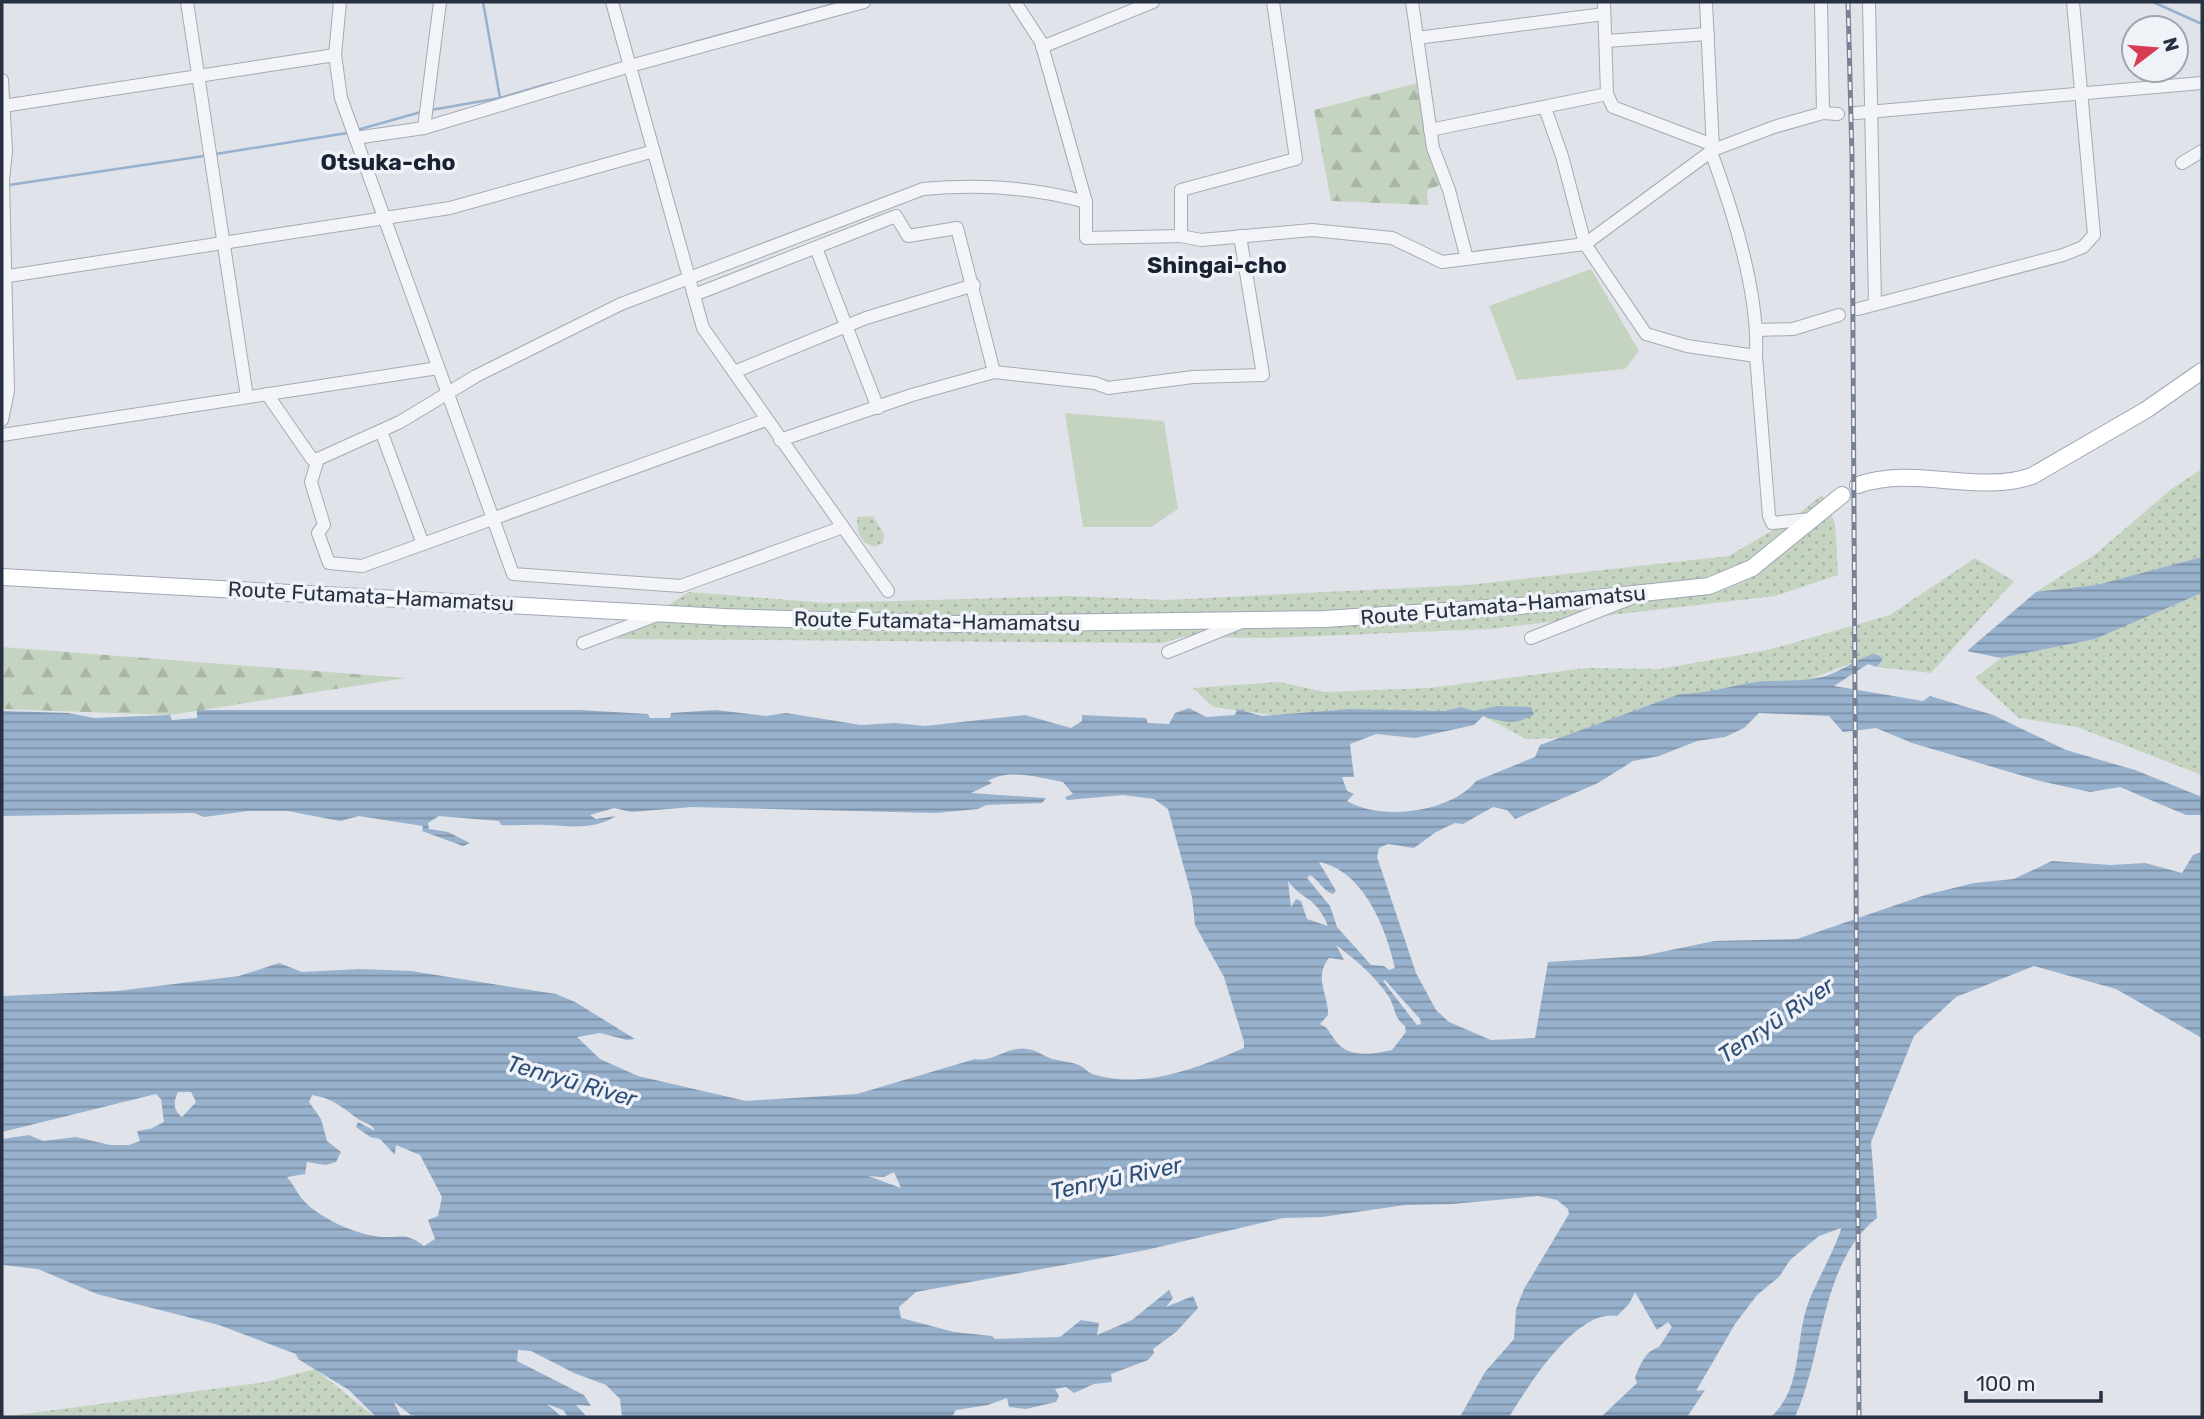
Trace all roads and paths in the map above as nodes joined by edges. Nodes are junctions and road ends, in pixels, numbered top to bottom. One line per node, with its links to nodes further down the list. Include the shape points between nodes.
1 (187, 2): 21 (street)
2 (340, 2): 19 (street)
3 (440, 2): 32 (street)
4 (612, 2): 20 (street)
5 (864, 2): 20 (street)
6 (1015, 2): 18 (street)
7 (1153, 2): 18 (street)
8 (1273, 2): 41 (street, via 1296,159 1181,190)
9 (1412, 2): 16 (street)
10 (1706, 2): 15 (street)
11 (1821, 2): 28 (street)
12 (1868, 2): 30 (street)
13 (2073, 2): 25 (street)
14 (1604, 8): 16 (street); 17 (street)
15 (1707, 34): 17 (street); 35 (street)
16 (1417, 38): 33 (street)
17 (1606, 41): 24 (street)
18 (1042, 47): 39 (street)
19 (335, 55): 21 (street); 34 (street, via 341,99)
20 (630, 66): 32 (street); 36 (street)
21 (199, 77): 26 (street); 43 (street)
22 (2, 80): 26 (street)
23 (2202, 83): 25 (street)
24 (1607, 94): 27 (street); 35 (street, via 1613,107)
25 (2082, 94): 30 (street); 51 (street, via 2094,235 2083,247)
26 (3, 106): 47 (street)
27 (1545, 108): 33 (street); 44 (street)
28 (1823, 113): 31 (street); 35 (street)
29 (1856, 113): 30 (street)
30 (1873, 113): 51 (street)
31 (1838, 114)
32 (424, 128): 34 (street)
33 (1430, 130): 46 (street)
34 (355, 138): 40 (street)
35 (1712, 149): 44 (street); 55 (street, via 1730,205)
36 (653, 151): 40 (street, via 450,208); 48 (street)
37 (2202, 151): 38 (street)
38 (2182, 163)
39 (1086, 202): 41 (street, via 1086,238); 48 (street, via 1041,190 923,189)
40 (384, 218): 43 (street); 57 (street)
41 (1181, 236): 42 (street, via 1201,240)
42 (1240, 236): 46 (street, via 1312,230 1379,236 1442,262); 59 (street, via 1264,375 1193,377 1108,388)
43 (223, 242): 47 (street); 63 (street)
44 (1585, 244): 46 (street); 56 (street, via 1646,334 1686,346)
45 (816, 248): 49 (street, via 896,216 908,236 957,228); 50 (street); 54 (street)
46 (1467, 259)
47 (3, 276): 65 (street, via 8,391)
48 (689, 280): 50 (street); 62 (street, via 621,304 476,376)
49 (974, 285): 54 (street); 59 (street)
50 (694, 295): 60 (street, via 703,328)
51 (1875, 304): 52 (street)
52 (1858, 309)
53 (1839, 315): 55 (street, via 1793,329)
54 (845, 326): 60 (street); 64 (street)
55 (1758, 330): 56 (street)
56 (1756, 356): 74 (street, via 1769,516 1772,523 1779,524)
57 (438, 368): 61 (street); 62 (street)
58 (2202, 371): 71 (main road, via 2146,410 2017,481 1996,484 1905,476)
59 (994, 372): 64 (street)
60 (734, 373): 66 (street)
61 (267, 394): 63 (street); 70 (street, via 312,459)
62 (449, 395): 67 (street); 73 (street)
63 (247, 397): 68 (street)
64 (878, 408): 69 (street)
65 (2, 420)
66 (766, 420): 69 (street); 73 (street)
67 (381, 431): 70 (street); 76 (street)
68 (2, 435)
69 (780, 440): 75 (street)
70 (318, 458): 76 (street, via 311,482 324,525 317,533 329,563 362,566)
71 (1858, 485)
72 (1842, 495): 74 (main road, Route Futamata-Hamamatsu)
73 (494, 519): 75 (street, via 513,574 681,586); 76 (street)
74 (1811, 519): 79 (main road, Route Futamata-Hamamatsu, via 1752,568 1729,580)
75 (843, 527): 78 (street)
76 (423, 544)
77 (2, 577): 80 (main road, Route Futamata-Hamamatsu)
78 (888, 591)
79 (1641, 595): 81 (main road, Route Futamata-Hamamatsu, via 1325,619); 82 (street)
80 (666, 612): 81 (main road, Route Futamata-Hamamatsu, via 959,624); 83 (street)
81 (1248, 620): 84 (street)
82 (1531, 638)
83 (583, 643)
84 (1168, 652)

